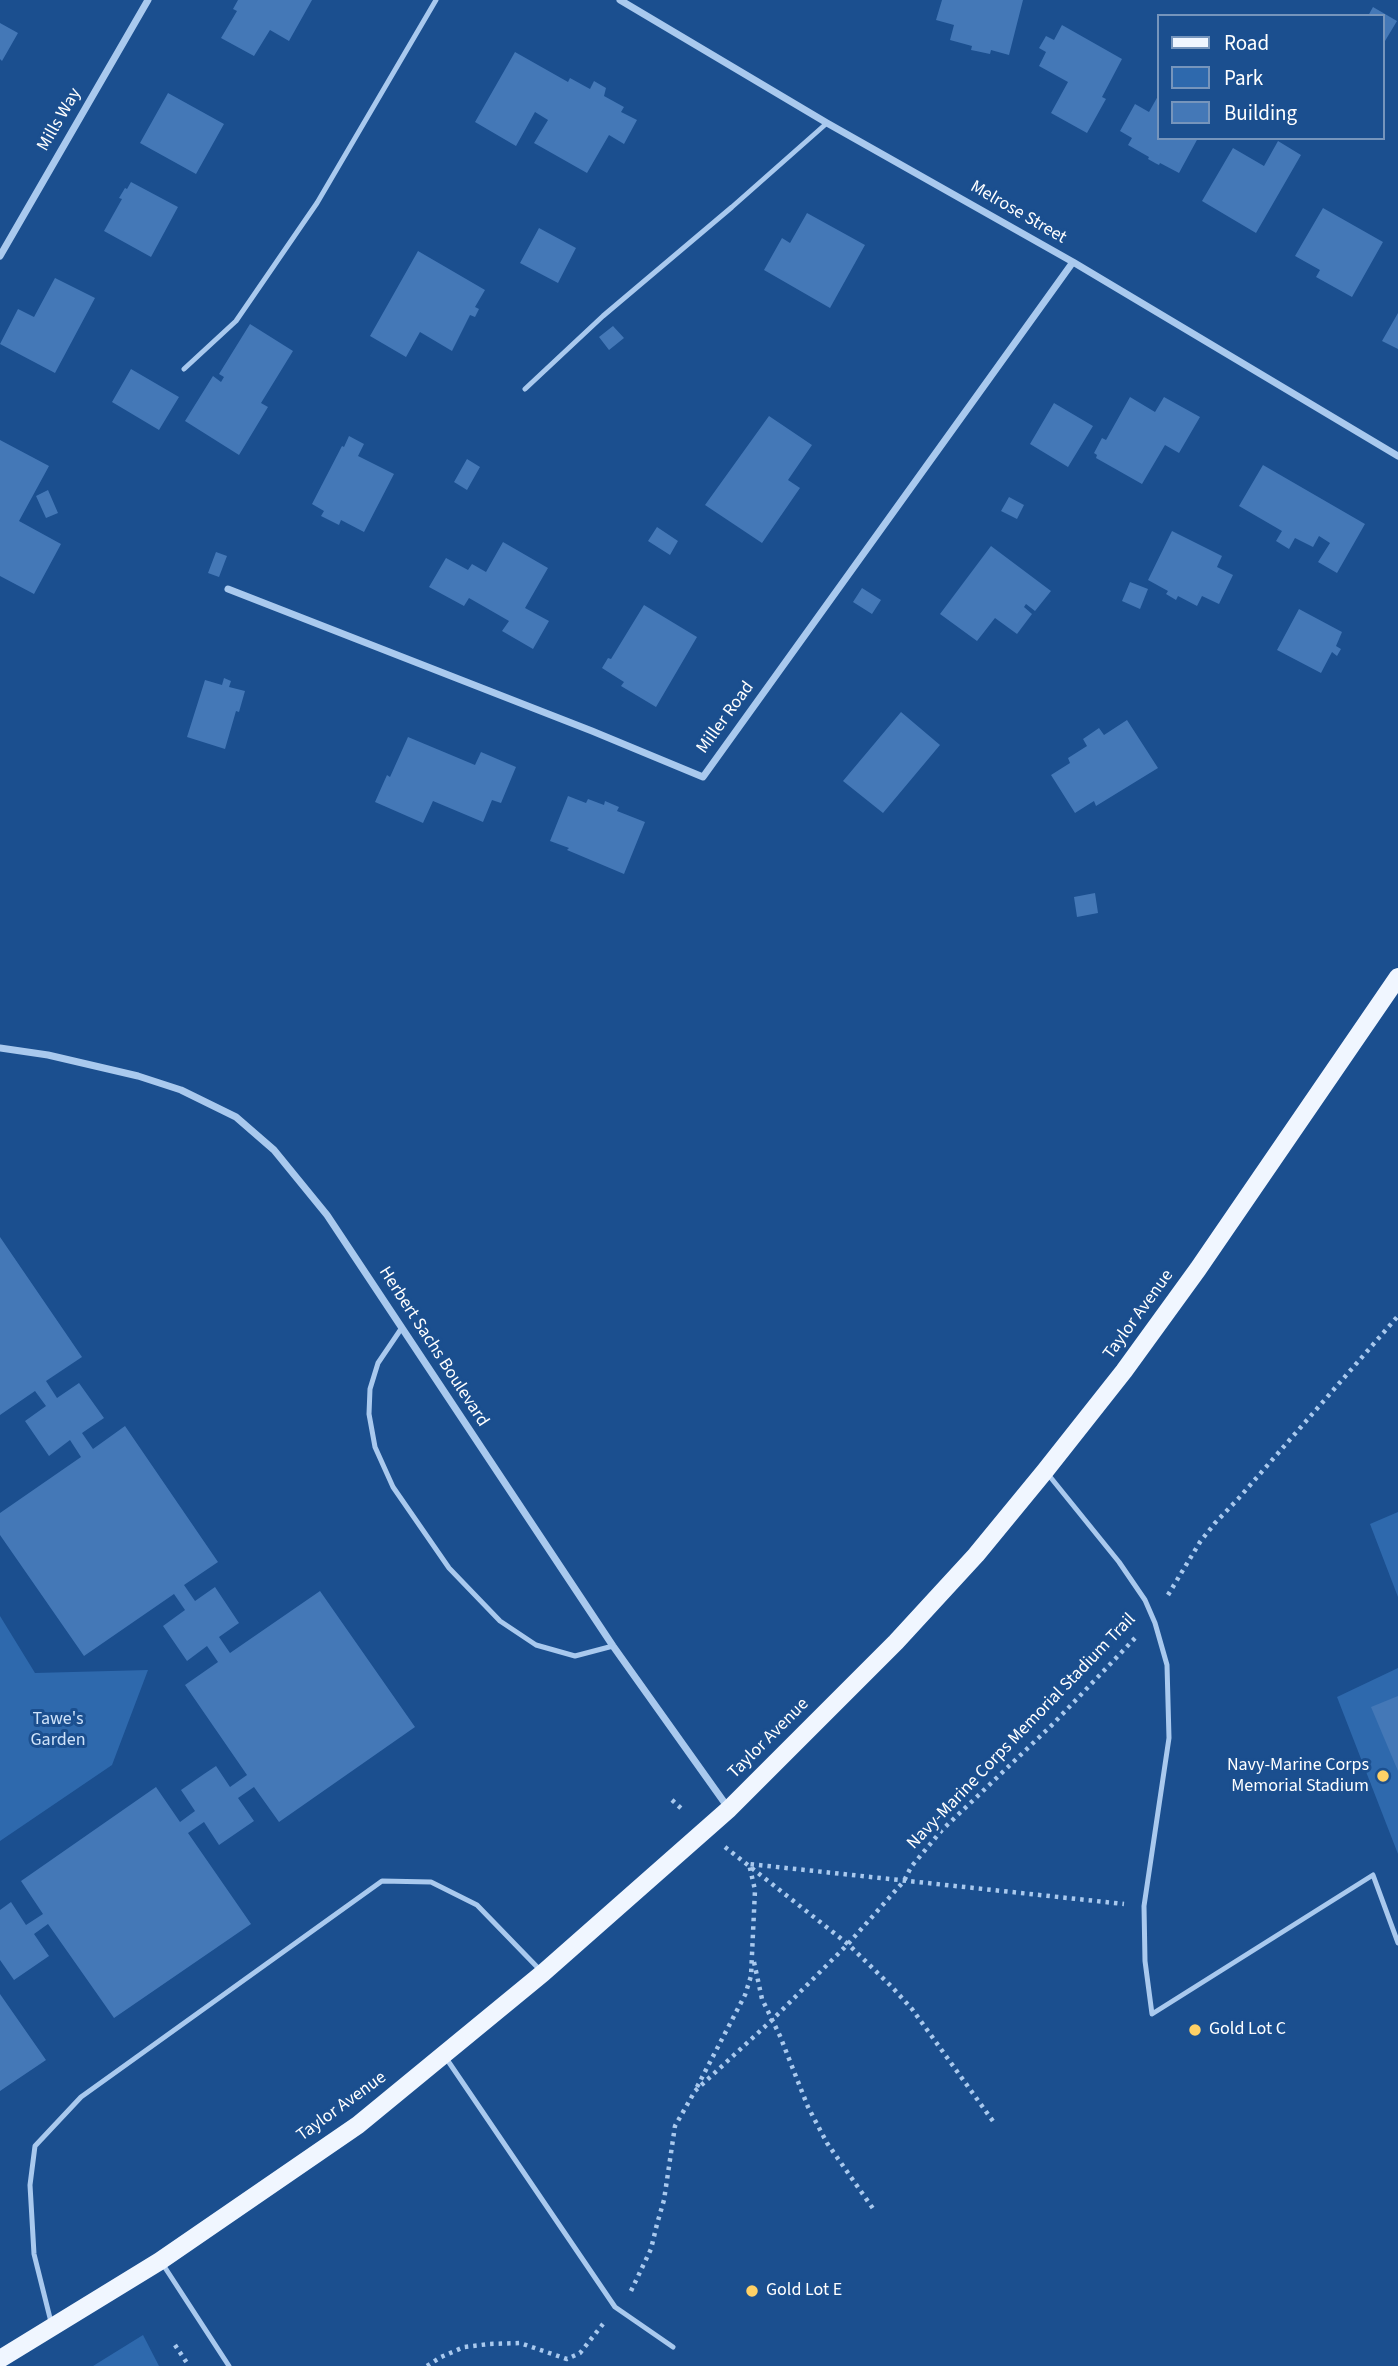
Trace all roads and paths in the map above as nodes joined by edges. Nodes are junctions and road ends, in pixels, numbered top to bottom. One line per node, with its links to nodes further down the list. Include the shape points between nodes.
1 (148, 0): 5 (street, Mills Way)
2 (436, 0): 7 (lane, via 317,203 244,311)
3 (620, 0): 4 (street, Melrose Street)
4 (827, 123): 6 (street, Melrose Street); 8 (lane)
5 (0, 256)
6 (1073, 262): 9 (street, Melrose Street); 10 (street, Miller Road, via 703,777)
7 (184, 369)
8 (525, 389)
9 (1398, 456)
10 (228, 589)
11 (1398, 976): 15 (main road, Taylor Avenue, via 1198,1269)
12 (0, 1048): 14 (street, Herbert Sachs Boulevard, via 138,1076 181,1090 236,1117 274,1150 327,1215)
13 (1398, 1316): 16 (path, Navy-Marine Corps Memorial Stadium Trail, via 1215,1523)
14 (401, 1329): 17 (street, Herbert Sachs Boulevard); 17 (lane, via 378,1363 370,1389 369,1414 376,1447 393,1487 449,1568 500,1621 536,1645 575,1656)
15 (1045, 1471): 16 (lane, via 1119,1562); 19 (main road, Taylor Avenue, via 896,1642)
16 (1153, 1617): 22 (path, Navy-Marine Corps Memorial Stadium Trail, via 1052,1725 942,1830); 23 (lane, via 1167,1665 1169,1738)
17 (612, 1646): 19 (street, Herbert Sachs Boulevard)
18 (673, 1800): 20 (path)
19 (729, 1809): 20 (main road, Taylor Avenue)
20 (704, 1831): 21 (path); 27 (main road, Taylor Avenue)
21 (749, 1864): 22 (path); 25 (path); 26 (path, via 755,1890)
22 (904, 1881): 23 (path); 25 (path, Navy-Marine Corps Memorial Stadium Trail)
23 (1144, 1906): 24 (lane, via 1144,1961 1152,2014 1373,1875)
24 (1398, 1943)
25 (848, 1944): 28 (path, Navy-Marine Corps Memorial Stadium Trail); 31 (path, via 912,2009)
26 (753, 1957): 28 (path, via 762,1999); 30 (path, via 745,1995)
27 (543, 1973): 29 (main road, Taylor Avenue); 35 (lane, via 477,1905 431,1882 382,1881 81,2097 35,2146 30,2185 34,2254)
28 (772, 2020): 30 (path, Navy-Marine Corps Memorial Stadium Trail); 32 (path, via 818,2127)
29 (444, 2056): 33 (main road, Taylor Avenue, via 358,2124); 34 (lane)
30 (695, 2091): 34 (path, Navy-Marine Corps Memorial Stadium Trail, via 675,2126 664,2200 650,2249 633,2290)
31 (995, 2124)
32 (874, 2210)
33 (160, 2261): 35 (main road, Taylor Avenue); 40 (lane)
34 (615, 2307): 37 (lane); 41 (path, Navy-Marine Corps Memorial Stadium Trail, via 580,2353 567,2358 520,2343 489,2344 464,2347)
35 (52, 2327): 38 (main road, Taylor Avenue)
36 (175, 2344): 39 (path)
37 (673, 2347)
38 (0, 2359)
39 (190, 2366)
40 (229, 2366)
41 (427, 2366)

